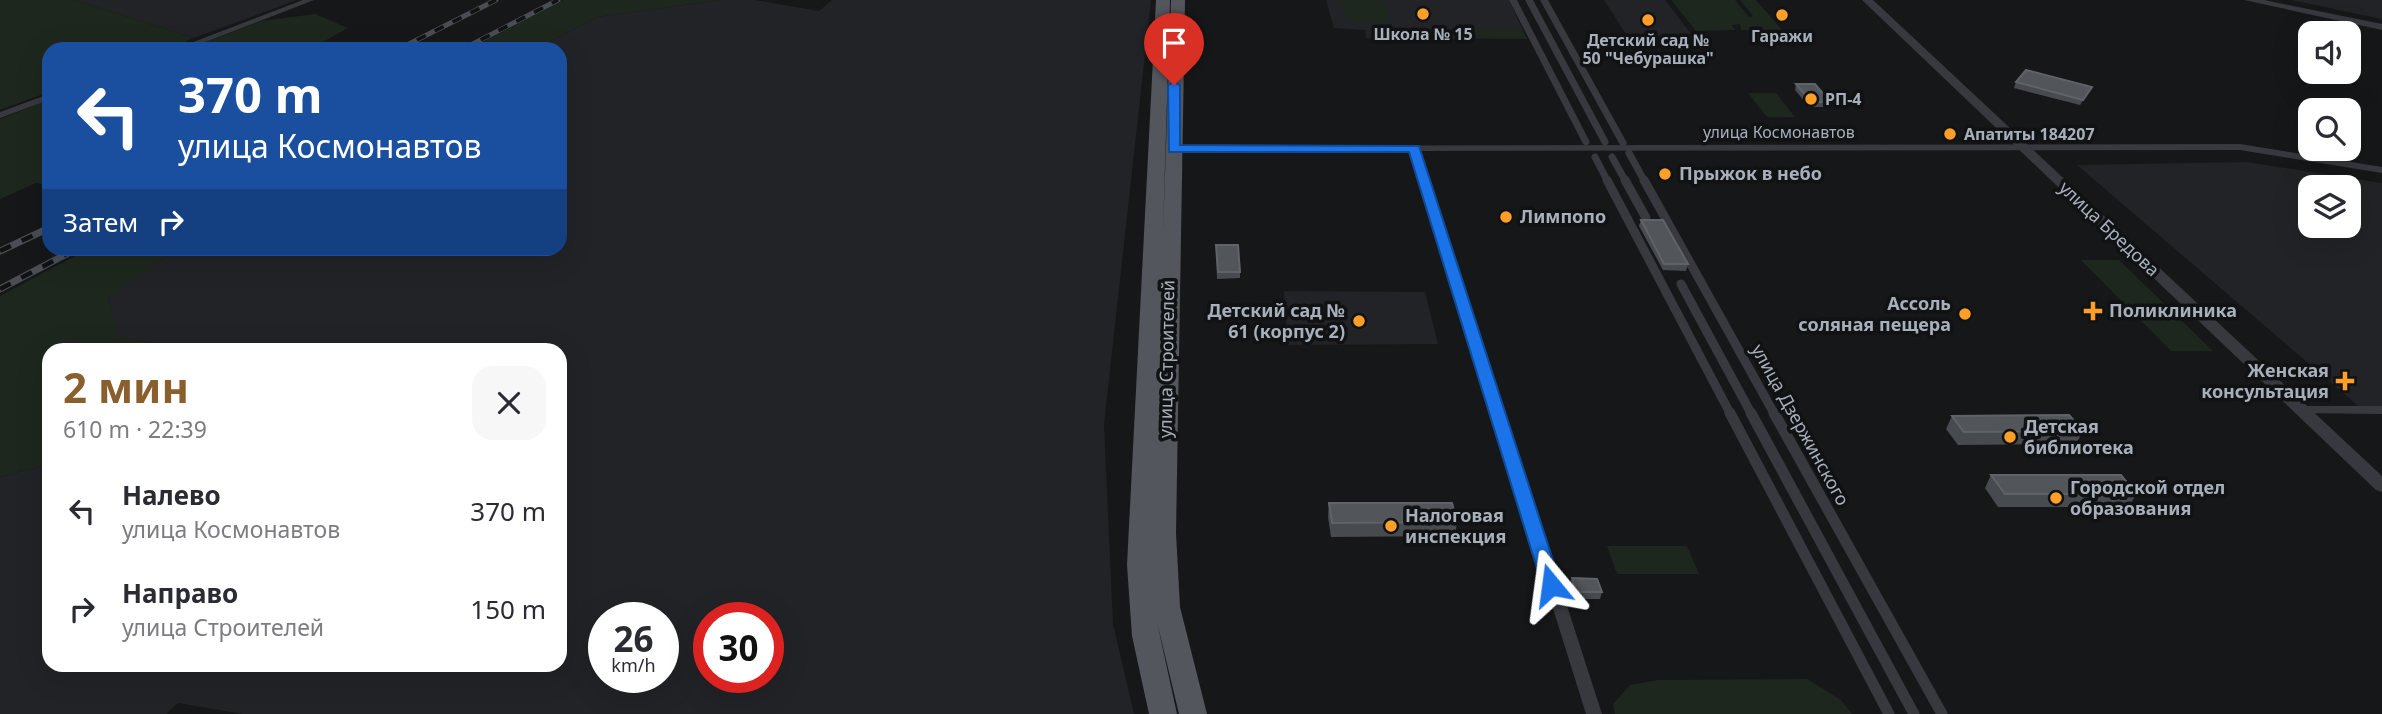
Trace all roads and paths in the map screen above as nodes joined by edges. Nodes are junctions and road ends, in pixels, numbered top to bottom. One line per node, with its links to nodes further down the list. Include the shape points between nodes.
1 (310, 0): 10 (street)
2 (1163, 0): 16 (main road, улица Строителей)
3 (1178, 0): 16 (main road, улица Строителей)
4 (1513, 0): 13 (street)
5 (1529, 0): 14 (street)
6 (1544, 0): 32 (street, улица Дзержинского)
7 (1867, 0): 15 (street, улица Бредова)
8 (2249, 0): 9 (street)
9 (2382, 27)
10 (198, 42)
11 (42, 100): 12 (street)
12 (0, 115)
13 (1586, 142)
14 (1605, 142)
15 (2023, 147): 17 (street, улица Космонавтов); 20 (street, улица Космонавтов, via 2240,147); 24 (street, улица Бредова)
16 (1164, 149): 17 (street, улица Космонавтов); 22 (main road, улица Строителей)
17 (1415, 149): 29 (street)
18 (1595, 157): 30 (street)
19 (1612, 157): 21 (street)
20 (2382, 170)
21 (1646, 218)
22 (1159, 283): 27 (main road, улица Строителей, via 1140,565 1145,636); 28 (main road, улица Строителей, via 1167,607)
23 (1681, 284): 31 (street, улица Дзержинского)
24 (2303, 410): 25 (street); 26 (street, улица Бредова)
25 (2382, 410)
26 (2382, 486)
27 (1163, 714)
28 (1193, 714)
29 (1594, 714)
30 (1888, 714)
31 (1914, 714)
32 (1941, 714)

